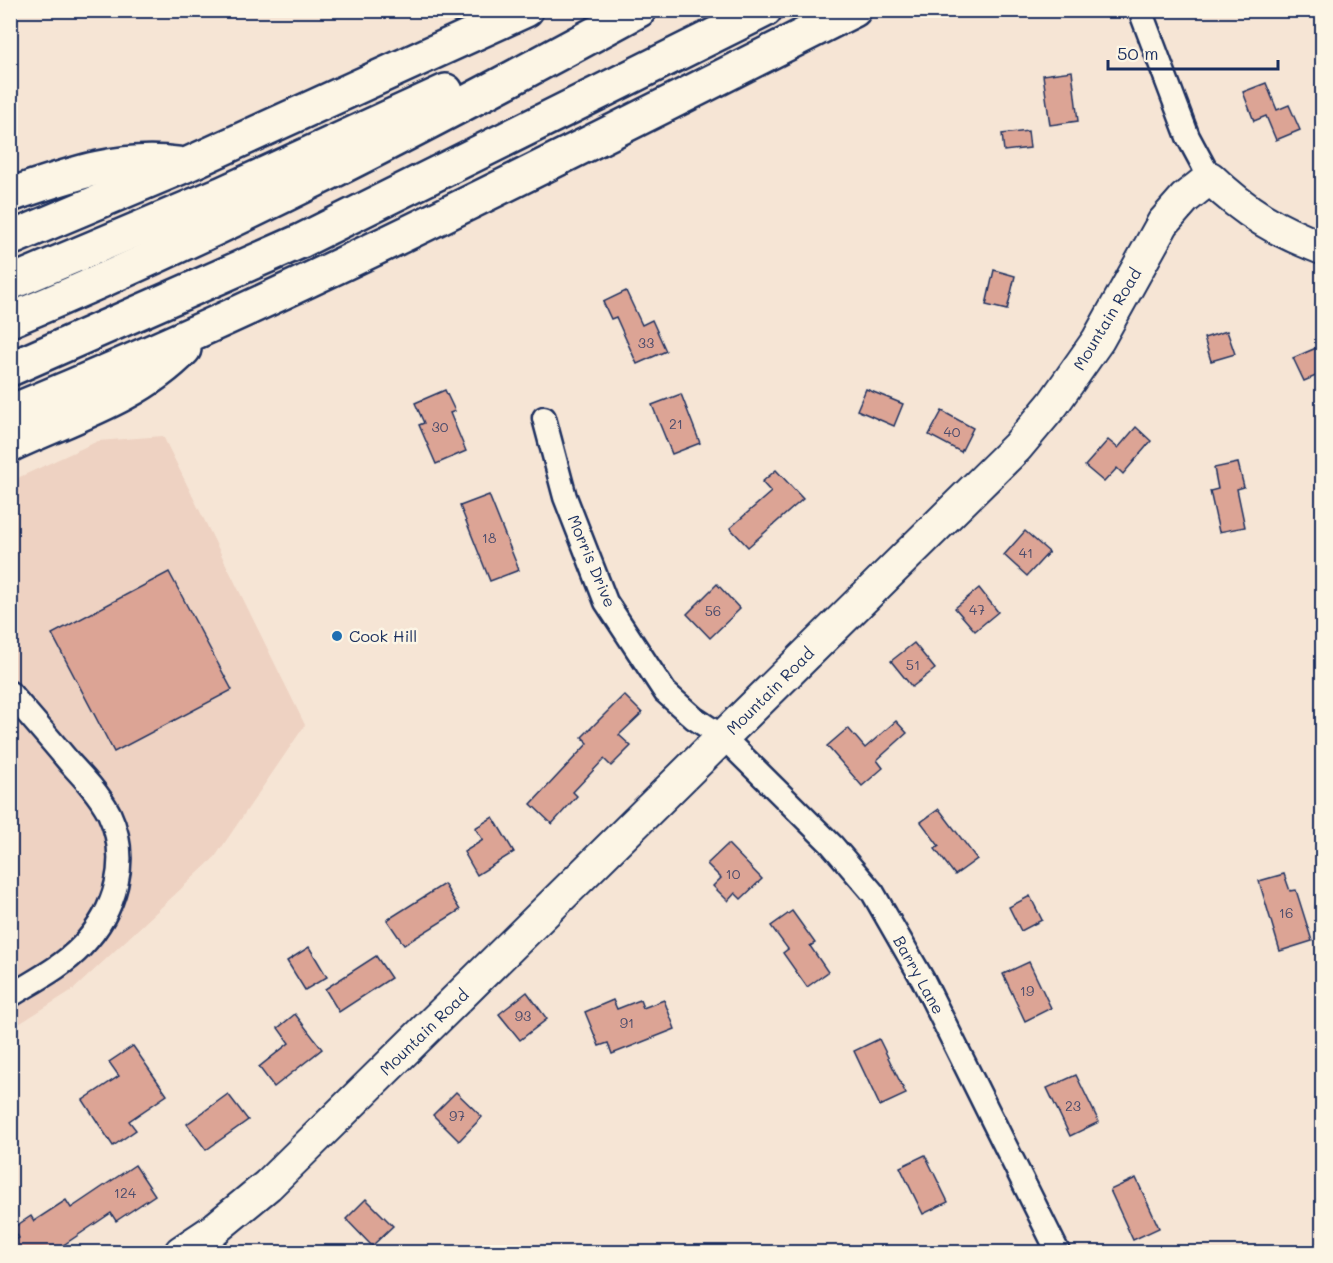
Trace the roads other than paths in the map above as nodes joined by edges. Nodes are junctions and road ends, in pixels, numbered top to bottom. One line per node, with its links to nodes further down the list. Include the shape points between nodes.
1 (526, 10): 8 (highway)
2 (622, 10): 13 (highway, via 221,194)
3 (639, 10): 14 (highway, via 318,181)
4 (765, 10): 7 (highway)
5 (854, 10): 15 (highway, via 449,213)
6 (1140, 10): 9 (street, via 1188,137)
7 (663, 61): 16 (highway, via 555,105 232,255); 17 (highway, via 301,242)
8 (186, 165): 10 (highway, via 105,165); 11 (highway)
9 (1210, 178): 12 (street, via 1239,207); 22 (street, Mountain Road, via 1162,223 1098,340 1017,447)
10 (10, 195)
11 (10, 239)
12 (1323, 248)
13 (10, 283)
14 (10, 320)
15 (198, 332): 18 (highway); 20 (highway, via 172,361 146,381)
16 (10, 345)
17 (10, 369)
18 (10, 412)
19 (544, 418): 22 (street, Morris Drive, via 565,497 606,602 665,692)
20 (10, 445)
21 (10, 693): 23 (street, via 109,813 121,861 116,888 103,920 81,948)
22 (723, 737): 24 (street, Mountain Road, via 268,1185); 25 (street, Barry Lane, via 832,845 873,893 923,980)
23 (10, 996)
24 (181, 1252)
25 (1058, 1252)

